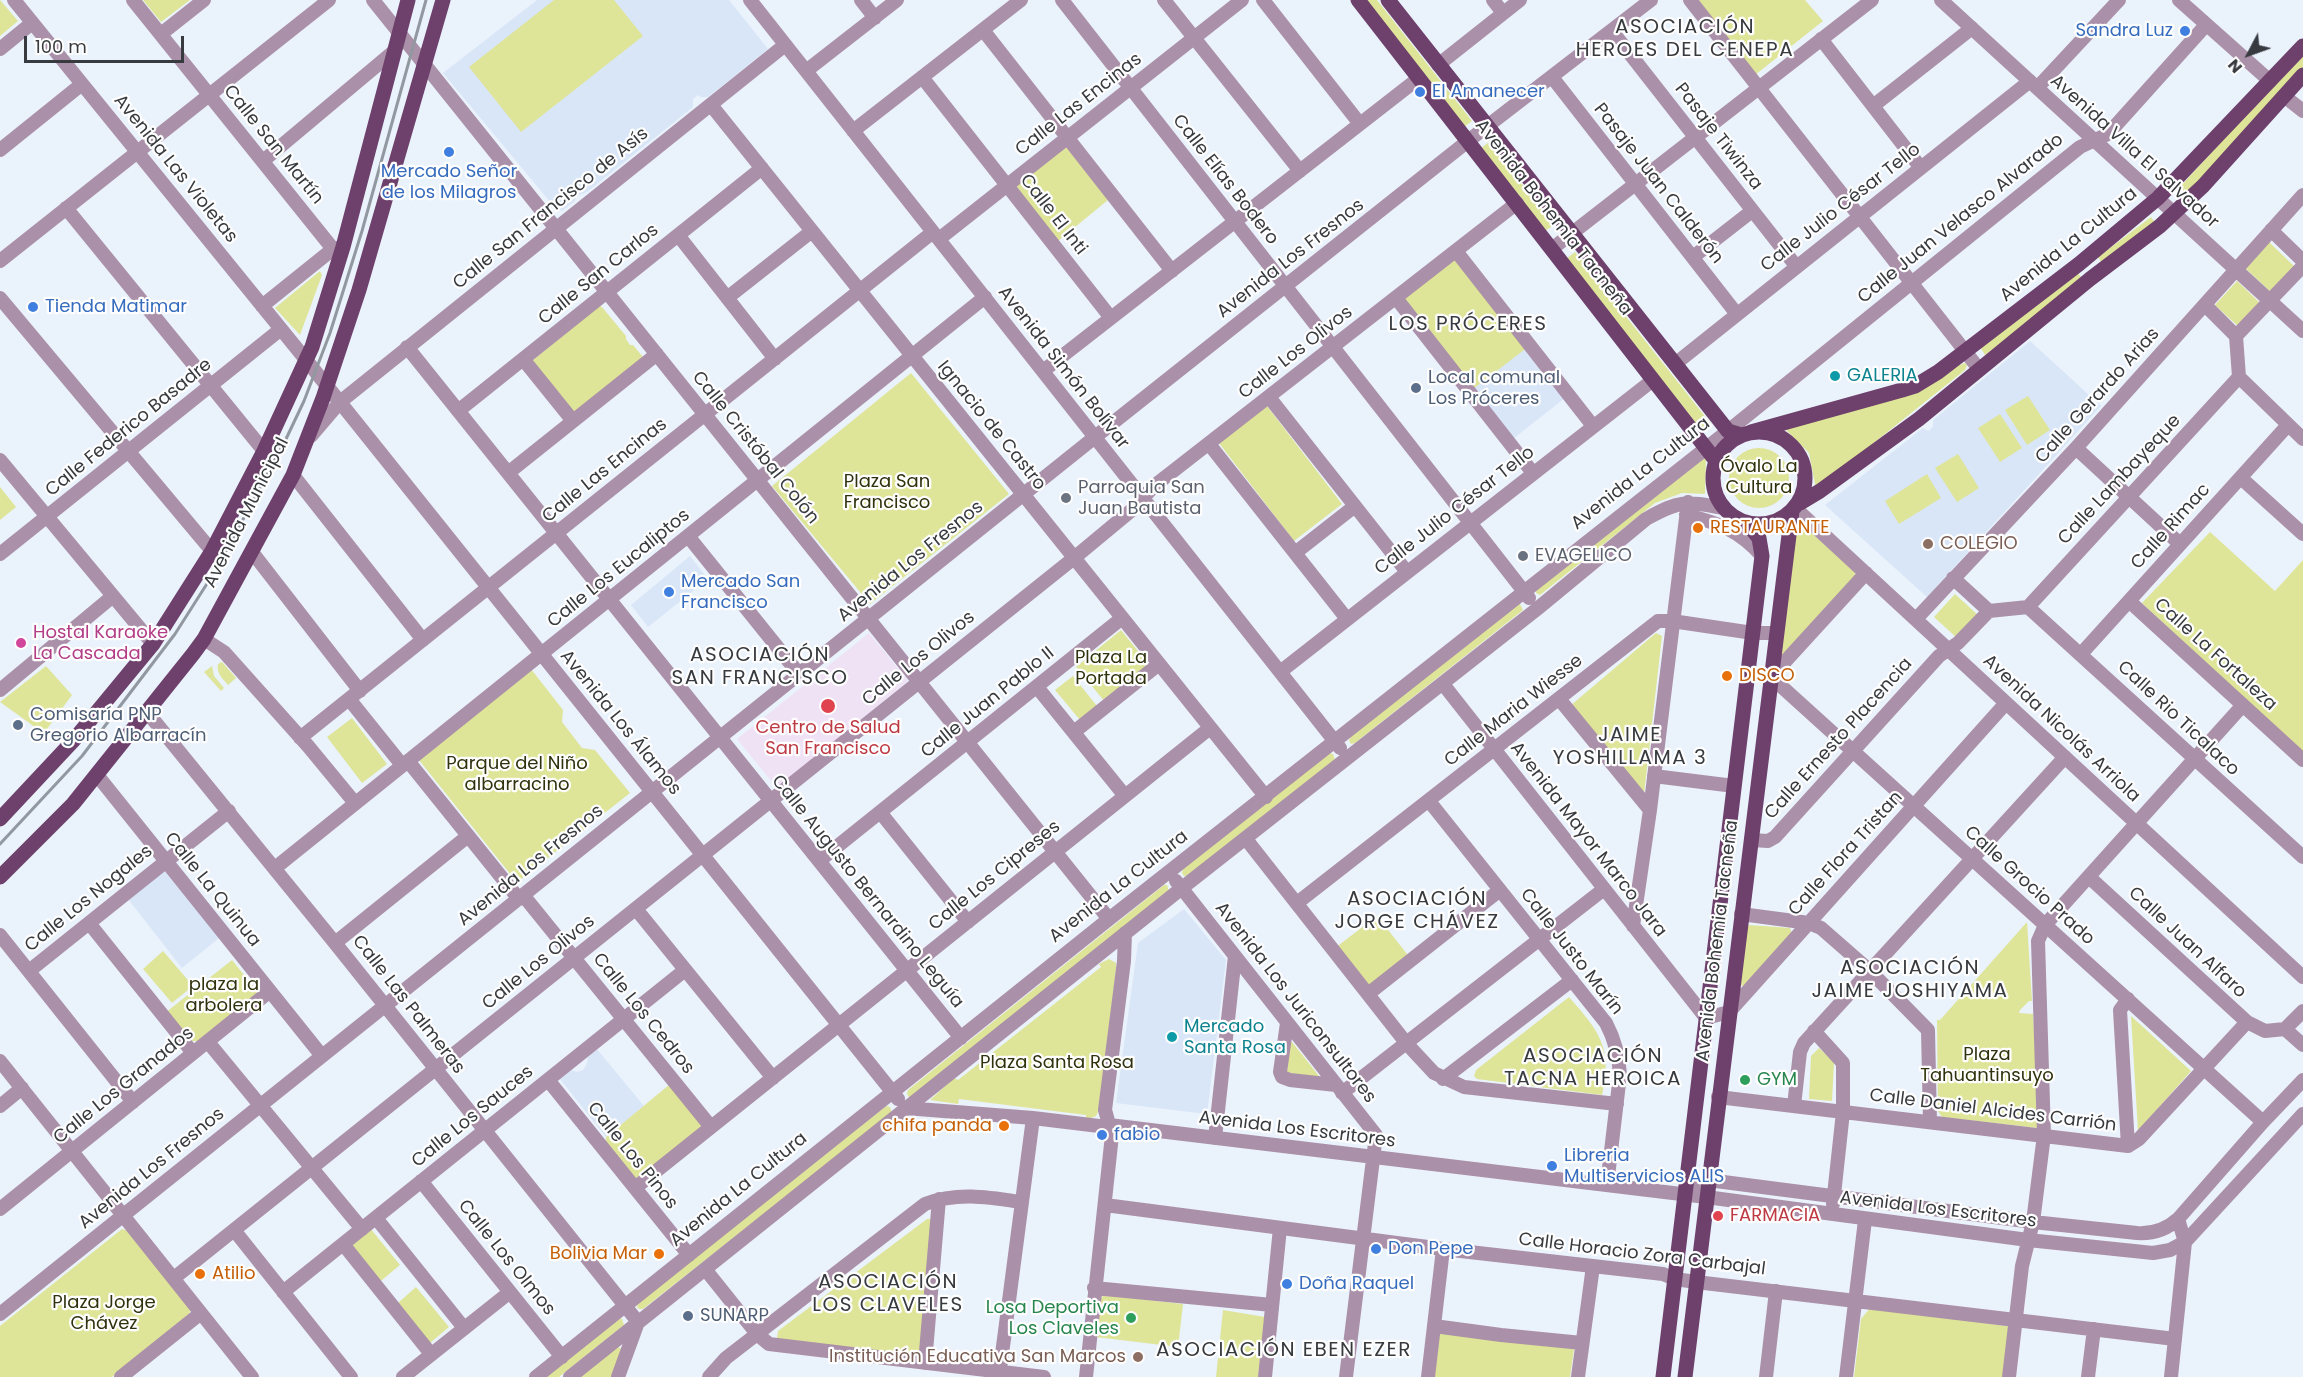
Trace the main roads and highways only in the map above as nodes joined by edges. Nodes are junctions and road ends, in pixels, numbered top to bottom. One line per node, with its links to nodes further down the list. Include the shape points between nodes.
1 (408, 0): 13 (main road, Avenida Municipal, via 307,361 264,451 212,551 153,644 73,741)
2 (443, 0): 14 (main road, Avenida Municipal, via 359,290 293,475 204,639 97,776)
3 (1358, 0): 10 (main road, Avenida Bohemia Tacneña)
4 (1388, 0): 9 (main road, Avenida Bohemia Tacneña, via 1675,364)
5 (2303, 46): 7 (main road, Avenida La Cultura, via 2158,198)
6 (2303, 75): 8 (main road, via 2203,186)
7 (2079, 264): 8 (main road); 9 (main road, Avenida La Cultura, via 1966,352 1915,386)
8 (2090, 279): 11 (main road, via 1919,419)
9 (1740, 433): 10 (main road); 11 (main road, via 1779,436 1800,456 1806,485)
10 (1716, 461): 12 (main road, via 1713,485 1717,497 1723,508)
11 (1796, 507): 12 (main road, via 1771,524); 16 (main road, Avenida Bohemia Tacneña, via 1771,676)
12 (1747, 523): 15 (main road, Avenida Bohemia Tacneña, via 1759,538 1762,556)
13 (0, 819)
14 (0, 877)
15 (1663, 1377)
16 (1685, 1377)

